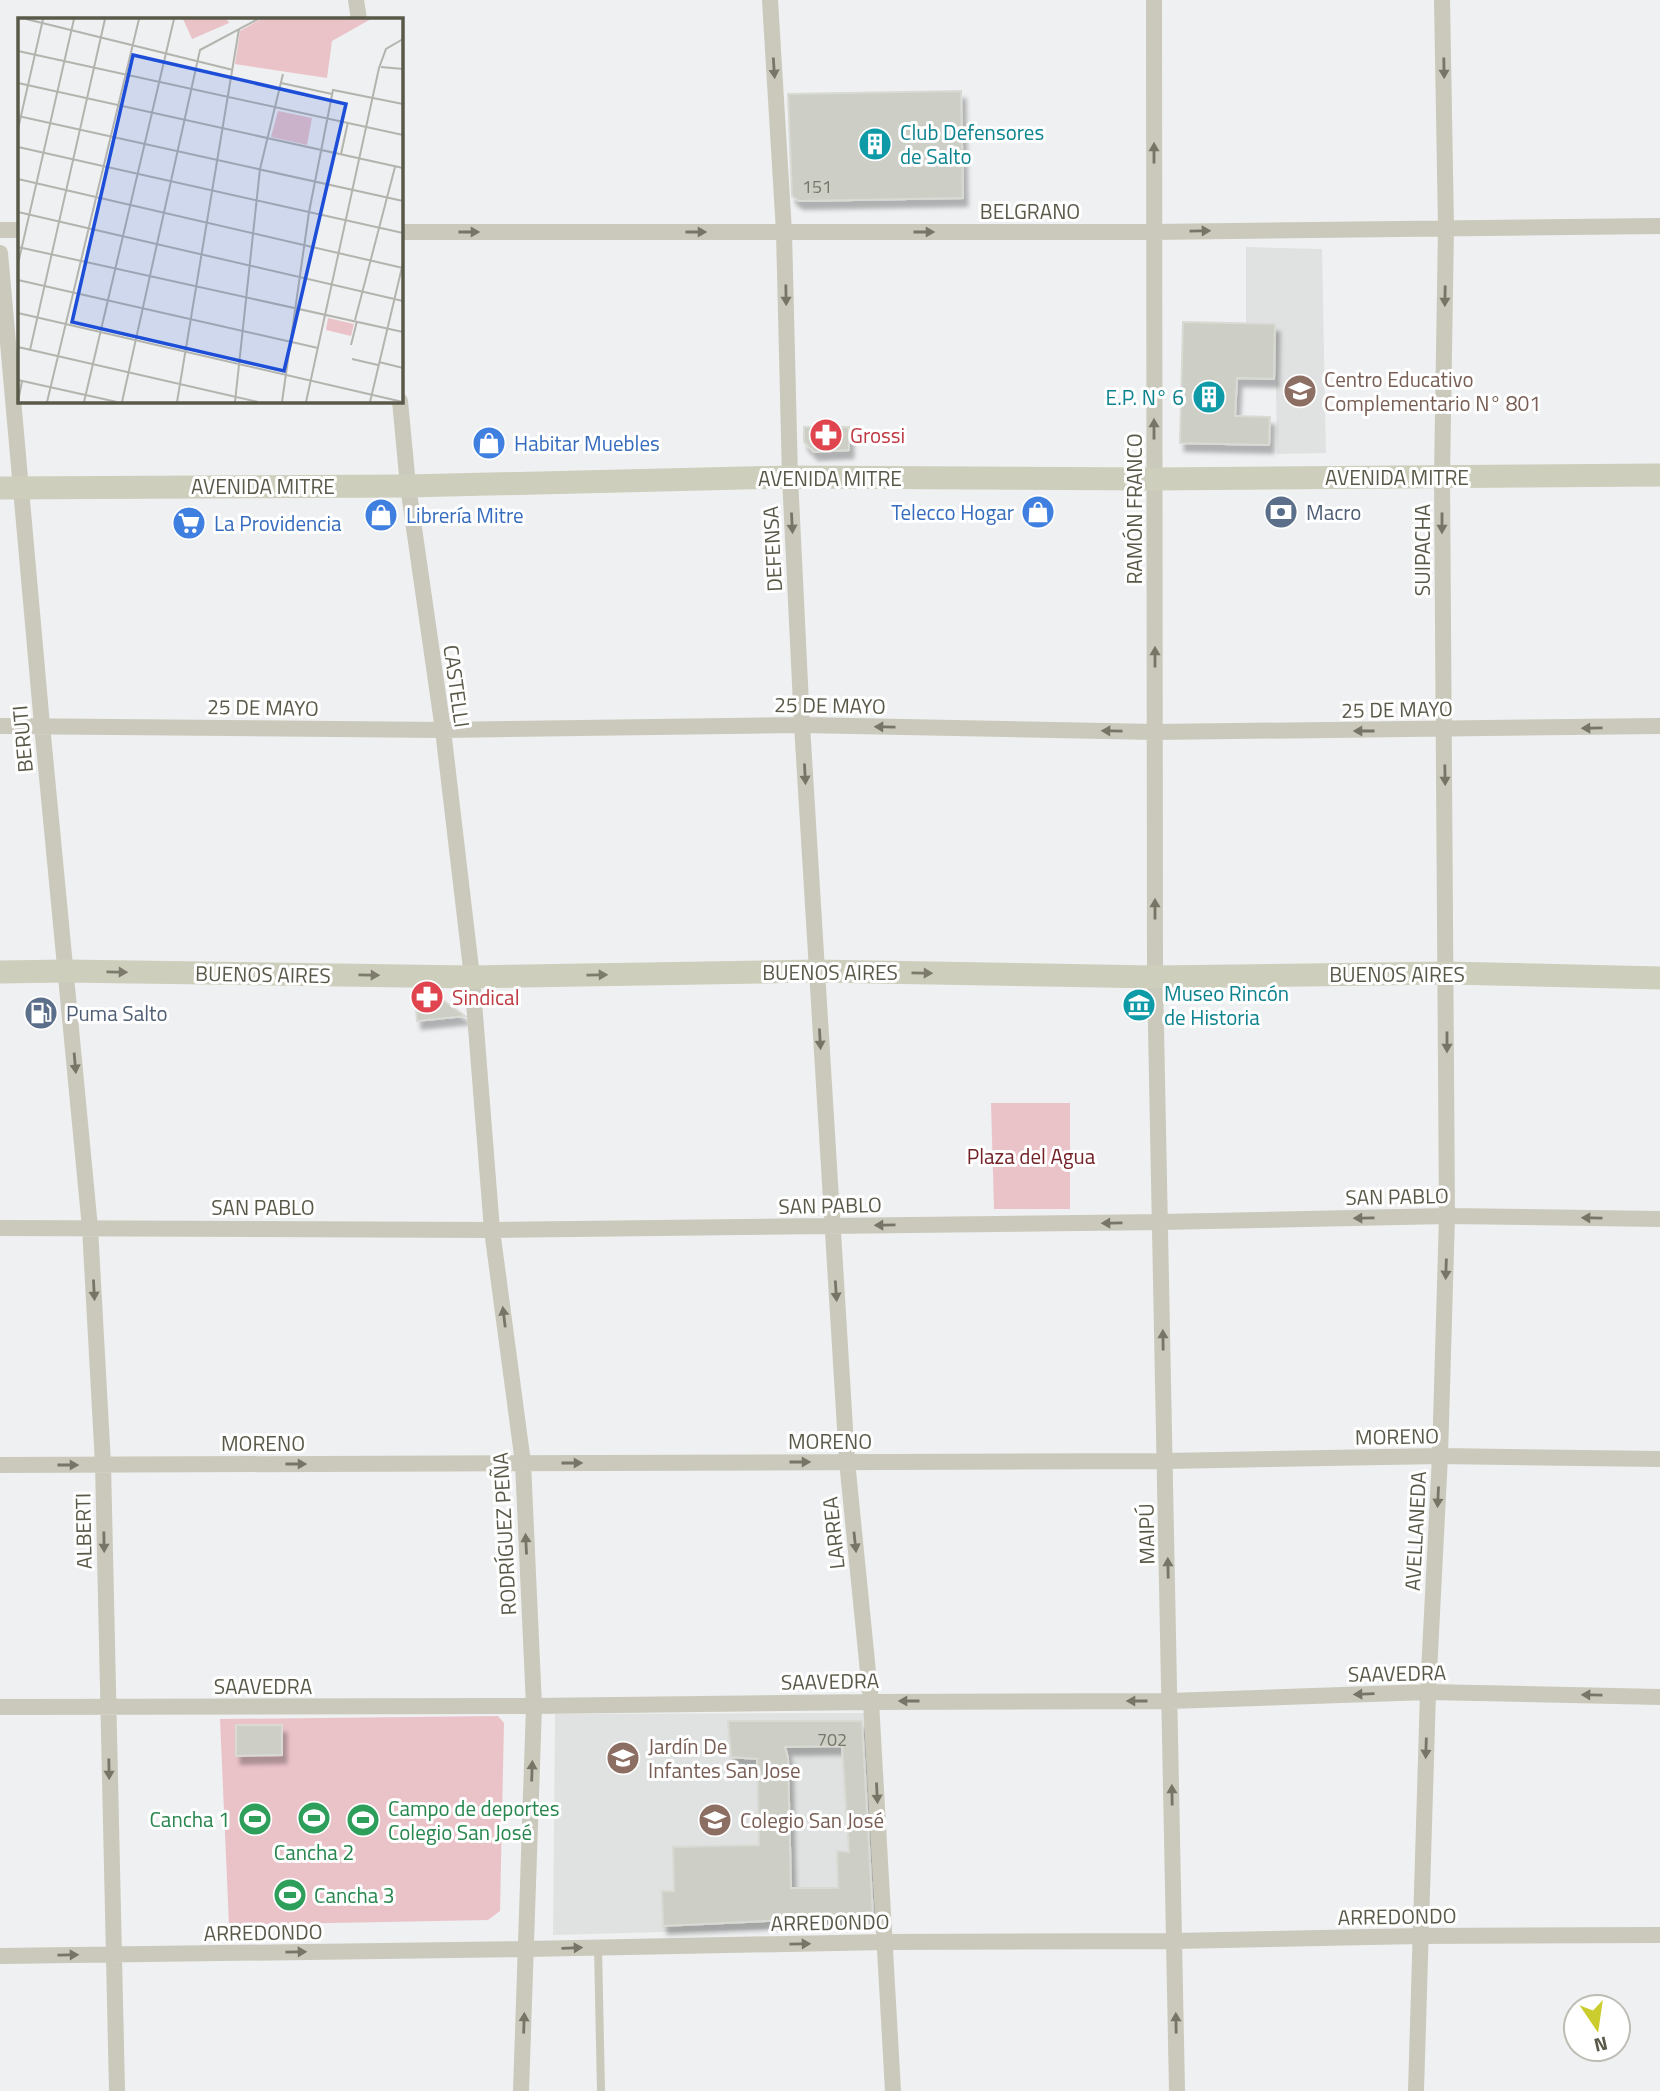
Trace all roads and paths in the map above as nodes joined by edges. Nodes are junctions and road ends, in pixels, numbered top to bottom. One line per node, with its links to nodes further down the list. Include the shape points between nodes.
1 (356, 0): 5 (street)
2 (770, 0): 11 (street, DEFENSA, one-way to 11)
3 (1154, 0): 12 (street, RAMÓN FRANCO, one-way to 3)
4 (1443, 0): 7 (street, SUIPACHA, one-way to 7)
5 (359, 18)
6 (1660, 226): 7 (street, BELGRANO)
7 (1446, 227): 12 (street, BELGRANO, one-way to 7); 16 (street, SUIPACHA, one-way to 16)
8 (0, 230): 9 (street)
9 (18, 230)
10 (402, 232): 11 (street, BELGRANO, one-way to 11)
11 (785, 232): 12 (street, BELGRANO, one-way to 12); 17 (street, DEFENSA, one-way to 17)
12 (1154, 232): 18 (street, RAMÓN FRANCO, one-way to 12)
13 (0, 253): 20 (street, BERUTI)
14 (400, 402): 19 (street, CASTELLI)
15 (1660, 475): 16 (street, AVENIDA MITRE)
16 (1442, 476): 18 (street, AVENIDA MITRE); 26 (street, SUIPACHA, one-way to 26)
17 (790, 477): 18 (street, AVENIDA MITRE); 19 (street, AVENIDA MITRE); 22 (street, DEFENSA, one-way to 22)
18 (1154, 479): 27 (street, RAMÓN FRANCO, one-way to 18)
19 (408, 486): 20 (street, AVENIDA MITRE); 25 (street, CASTELLI)
20 (11, 487): 21 (street, BERUTI)
21 (42, 725): 23 (street, 25 DE MAYO); 25 (street, 25 DE MAYO); 28 (street, BERUTI)
22 (802, 725): 25 (street, 25 DE MAYO); 27 (street, 25 DE MAYO, one-way to 22); 29 (street, DEFENSA, one-way to 29)
23 (0, 726)
24 (1660, 726): 26 (street, 25 DE MAYO, one-way to 26)
25 (443, 730): 32 (street, CASTELLI)
26 (1444, 730): 27 (street, 25 DE MAYO, one-way to 27); 31 (street, SUIPACHA, one-way to 31)
27 (1155, 732): 33 (street, RAMÓN FRANCO, one-way to 27)
28 (66, 971): 30 (street, BUENOS AIRES); 32 (street, BUENOS AIRES, one-way to 32); 40 (street, ALBERTI, one-way to 40)
29 (816, 971): 32 (street, BUENOS AIRES, one-way to 29); 33 (street, BUENOS AIRES, one-way to 33); 38 (street, LARREA, one-way to 38)
30 (0, 972)
31 (1447, 974): 33 (street, BUENOS AIRES); 34 (street, BUENOS AIRES); 35 (street, AVELLANEDA, one-way to 35)
32 (472, 977): 41 (street, RODRÍGUEZ PEÑA)
33 (1155, 977): 37 (street, MAIPÚ)
34 (1660, 978)
35 (1447, 1216): 36 (street, SAN PABLO, one-way to 35); 37 (street, SAN PABLO, one-way to 37); 42 (street, AVELLANEDA, one-way to 42)
36 (1660, 1219)
37 (1161, 1222): 38 (street, SAN PABLO, one-way to 38); 45 (street, MAIPÚ, one-way to 37)
38 (832, 1226): 41 (street, SAN PABLO); 44 (street, LARREA, one-way to 44)
39 (0, 1228): 40 (street, SAN PABLO)
40 (90, 1228): 41 (street, SAN PABLO); 47 (street, ALBERTI, one-way to 47)
41 (492, 1230): 46 (street, RODRÍGUEZ PEÑA, one-way to 41)
42 (1440, 1456): 43 (street, MORENO); 45 (street, MORENO); 49 (street, AVELLANEDA, one-way to 49)
43 (1660, 1459)
44 (847, 1461): 45 (street, MORENO); 46 (street, MORENO, one-way to 44); 52 (street, LARREA, one-way to 52)
45 (1166, 1461): 51 (street, MAIPÚ, one-way to 45)
46 (523, 1463): 47 (street, MORENO, one-way to 46); 53 (street, RODRÍGUEZ PEÑA, one-way to 46)
47 (103, 1464): 48 (street, MORENO, one-way to 47); 55 (street, ALBERTI, one-way to 55)
48 (0, 1465)
49 (1428, 1692): 50 (street, SAAVEDRA, one-way to 49); 51 (street, SAAVEDRA, one-way to 51); 57 (street, AVELLANEDA, one-way to 57)
50 (1660, 1697)
51 (1170, 1701): 52 (street, SAAVEDRA, one-way to 52); 58 (street, MAIPÚ, one-way to 51)
52 (871, 1702): 53 (street, SAAVEDRA); 59 (street, LARREA, one-way to 59)
53 (534, 1706): 55 (street, SAAVEDRA); 61 (street, RODRÍGUEZ PEÑA, one-way to 53)
54 (0, 1707): 55 (street, SAAVEDRA)
55 (108, 1707): 62 (street, ALBERTI, one-way to 62)
56 (1660, 1935): 57 (street, ARREDONDO)
57 (1420, 1936): 58 (street, ARREDONDO); 69 (street, AVELLANEDA)
58 (1174, 1941): 59 (street, ARREDONDO); 68 (street, MAIPÚ, one-way to 58)
59 (885, 1942): 60 (street, ARREDONDO, one-way to 59); 67 (street, LARREA)
60 (598, 1947): 61 (street, ARREDONDO, one-way to 60); 66 (lane)
61 (527, 1950): 62 (street, ARREDONDO, one-way to 61); 65 (street, RODRÍGUEZ PEÑA, one-way to 61)
62 (114, 1955): 63 (street, ARREDONDO, one-way to 62); 64 (street, ALBERTI)
63 (0, 1956)
64 (117, 2091)
65 (521, 2091)
66 (601, 2091)
67 (893, 2091)
68 (1177, 2091)
69 (1416, 2091)

